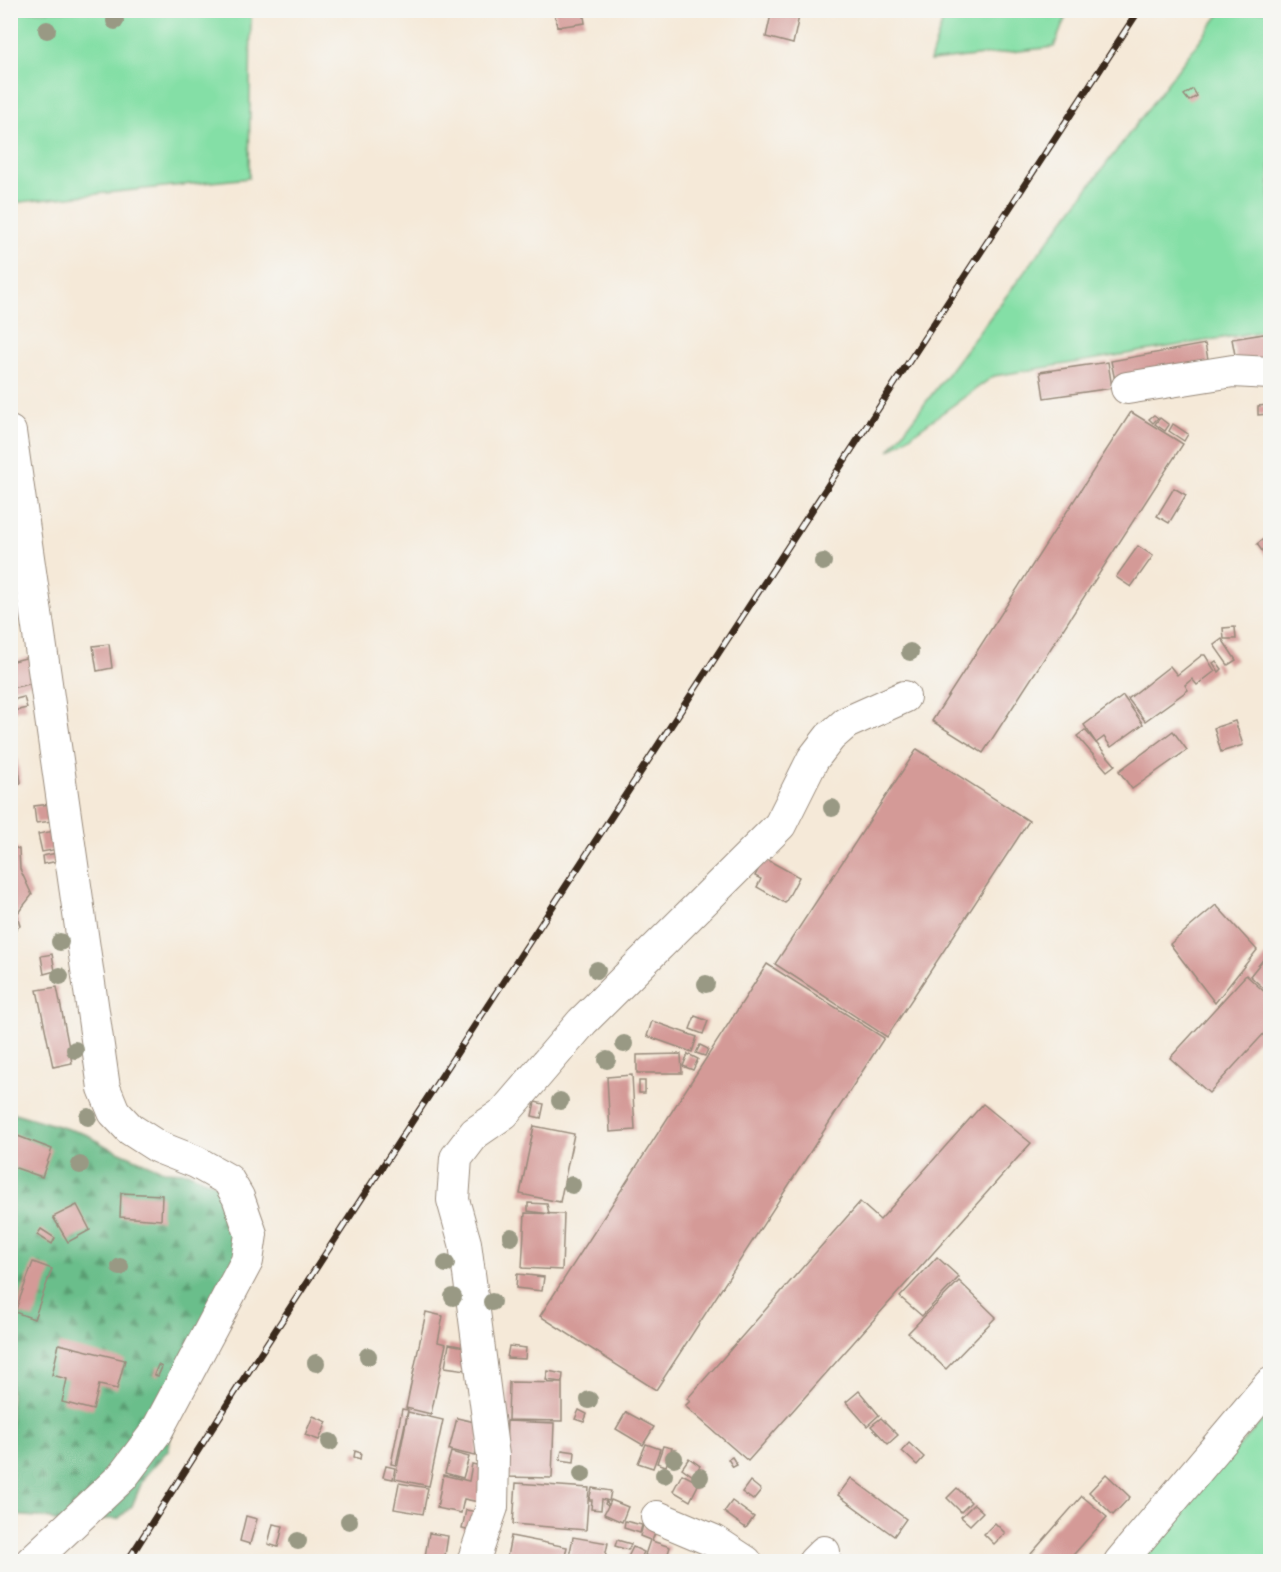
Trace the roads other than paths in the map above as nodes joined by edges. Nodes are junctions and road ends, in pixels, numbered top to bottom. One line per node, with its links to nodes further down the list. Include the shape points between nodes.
1 (1270, 373): 2 (street, via 1233,371)
2 (1127, 388)
3 (10, 432): 7 (street, via 104,1088 114,1112 130,1129 158,1147 228,1180 251,1234 247,1261 234,1290 156,1432 122,1477)
4 (904, 697): 8 (street, via 846,723 830,737 813,759 780,825 582,1022 504,1113 475,1133 456,1158 453,1200 465,1243 493,1456 492,1507)
5 (1270, 1384): 10 (street)
6 (657, 1517): 9 (street, via 714,1541)
7 (31, 1562)
8 (473, 1562)
9 (746, 1562)
10 (1120, 1562)

